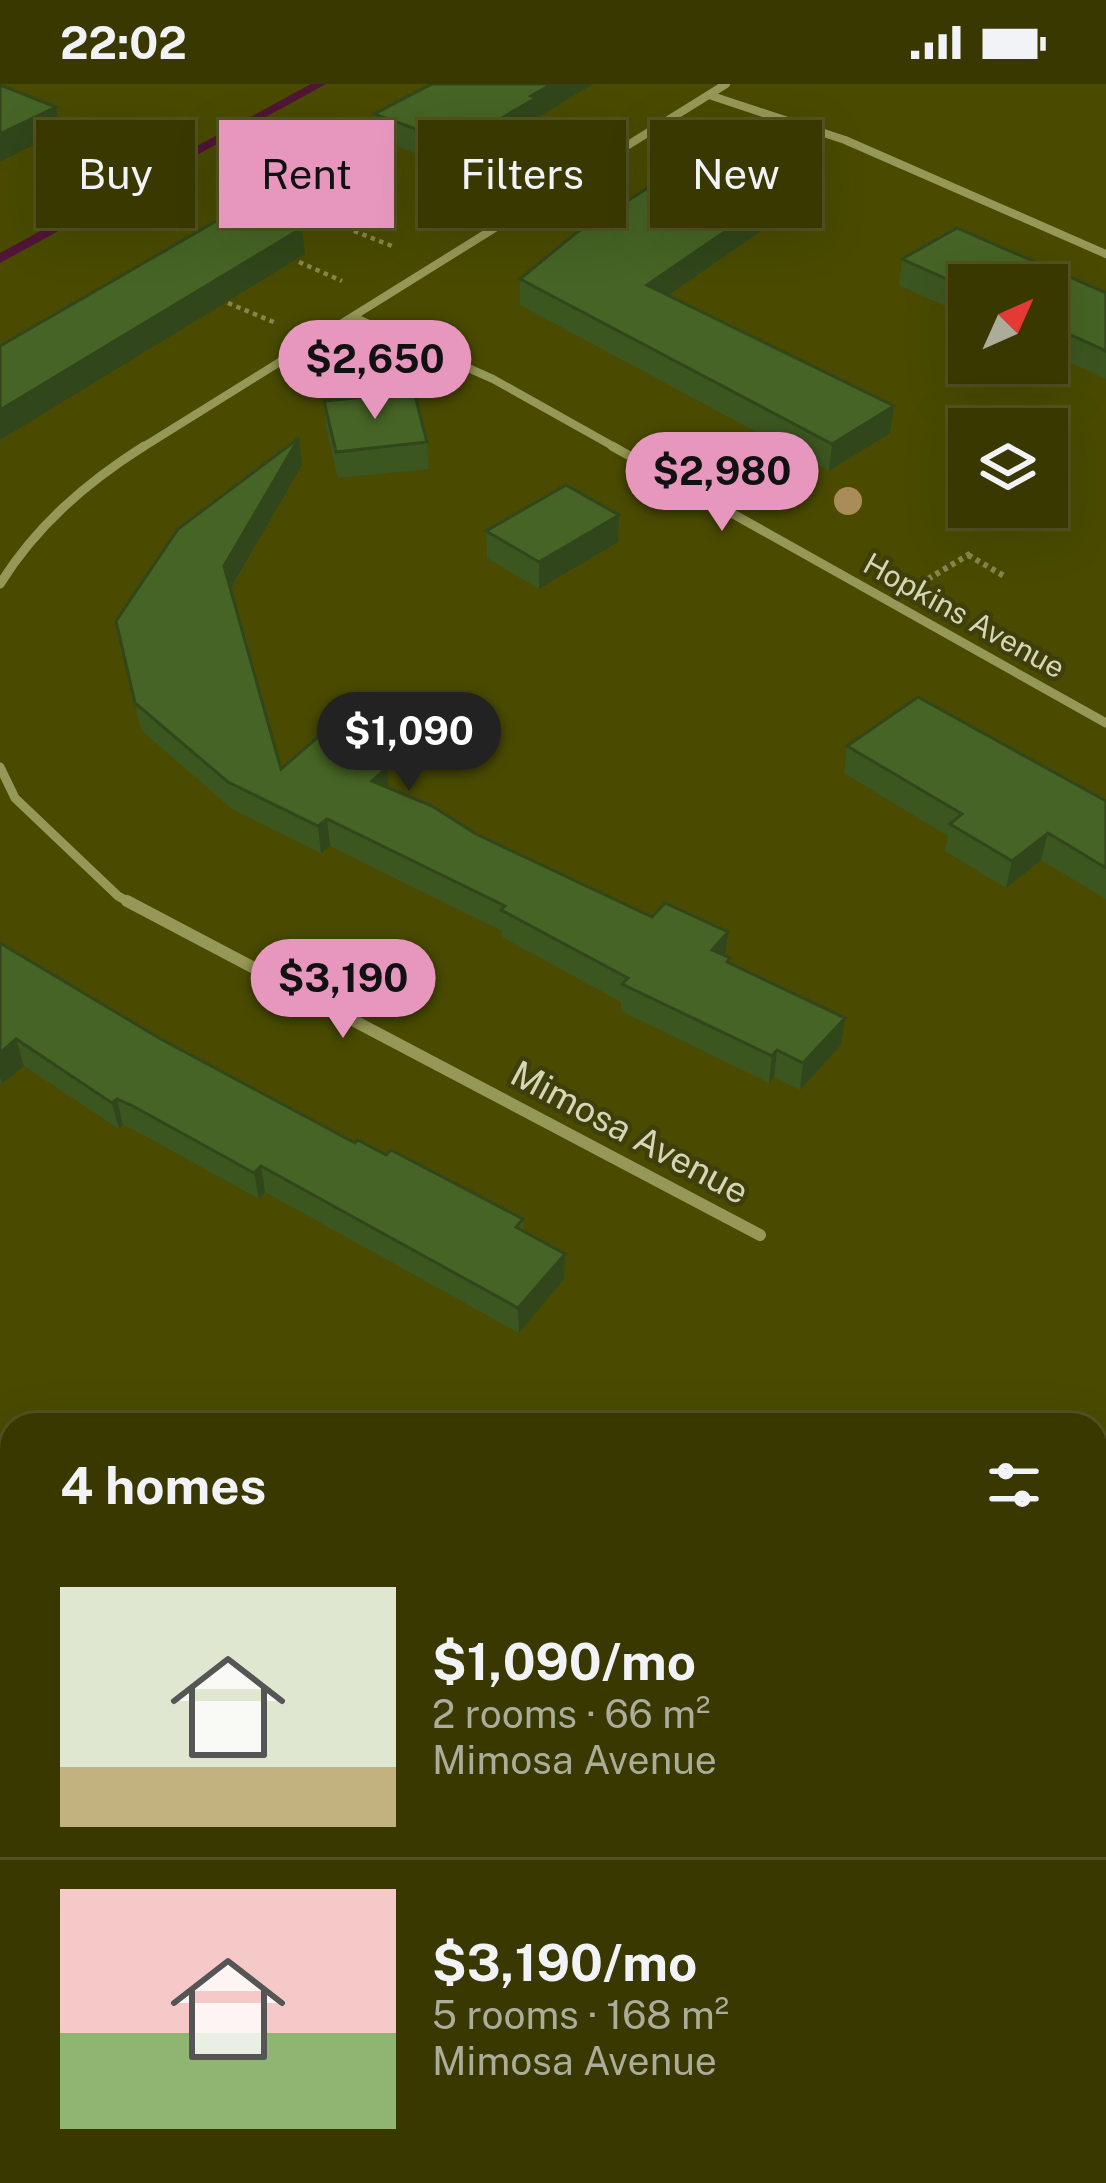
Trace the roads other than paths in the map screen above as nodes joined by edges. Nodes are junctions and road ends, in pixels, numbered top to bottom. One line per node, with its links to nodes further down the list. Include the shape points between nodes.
1 (726, 84): 2 (street)
2 (710, 94): 3 (street, via 845,140); 4 (street)
3 (1106, 254)
4 (353, 317): 5 (street, via 71,495); 6 (street, Hopkins Avenue, via 493,379)
5 (0, 584)
6 (1106, 723)
7 (0, 766): 8 (street, Mimosa Avenue, via 14,798 118,896)
8 (760, 1234)

